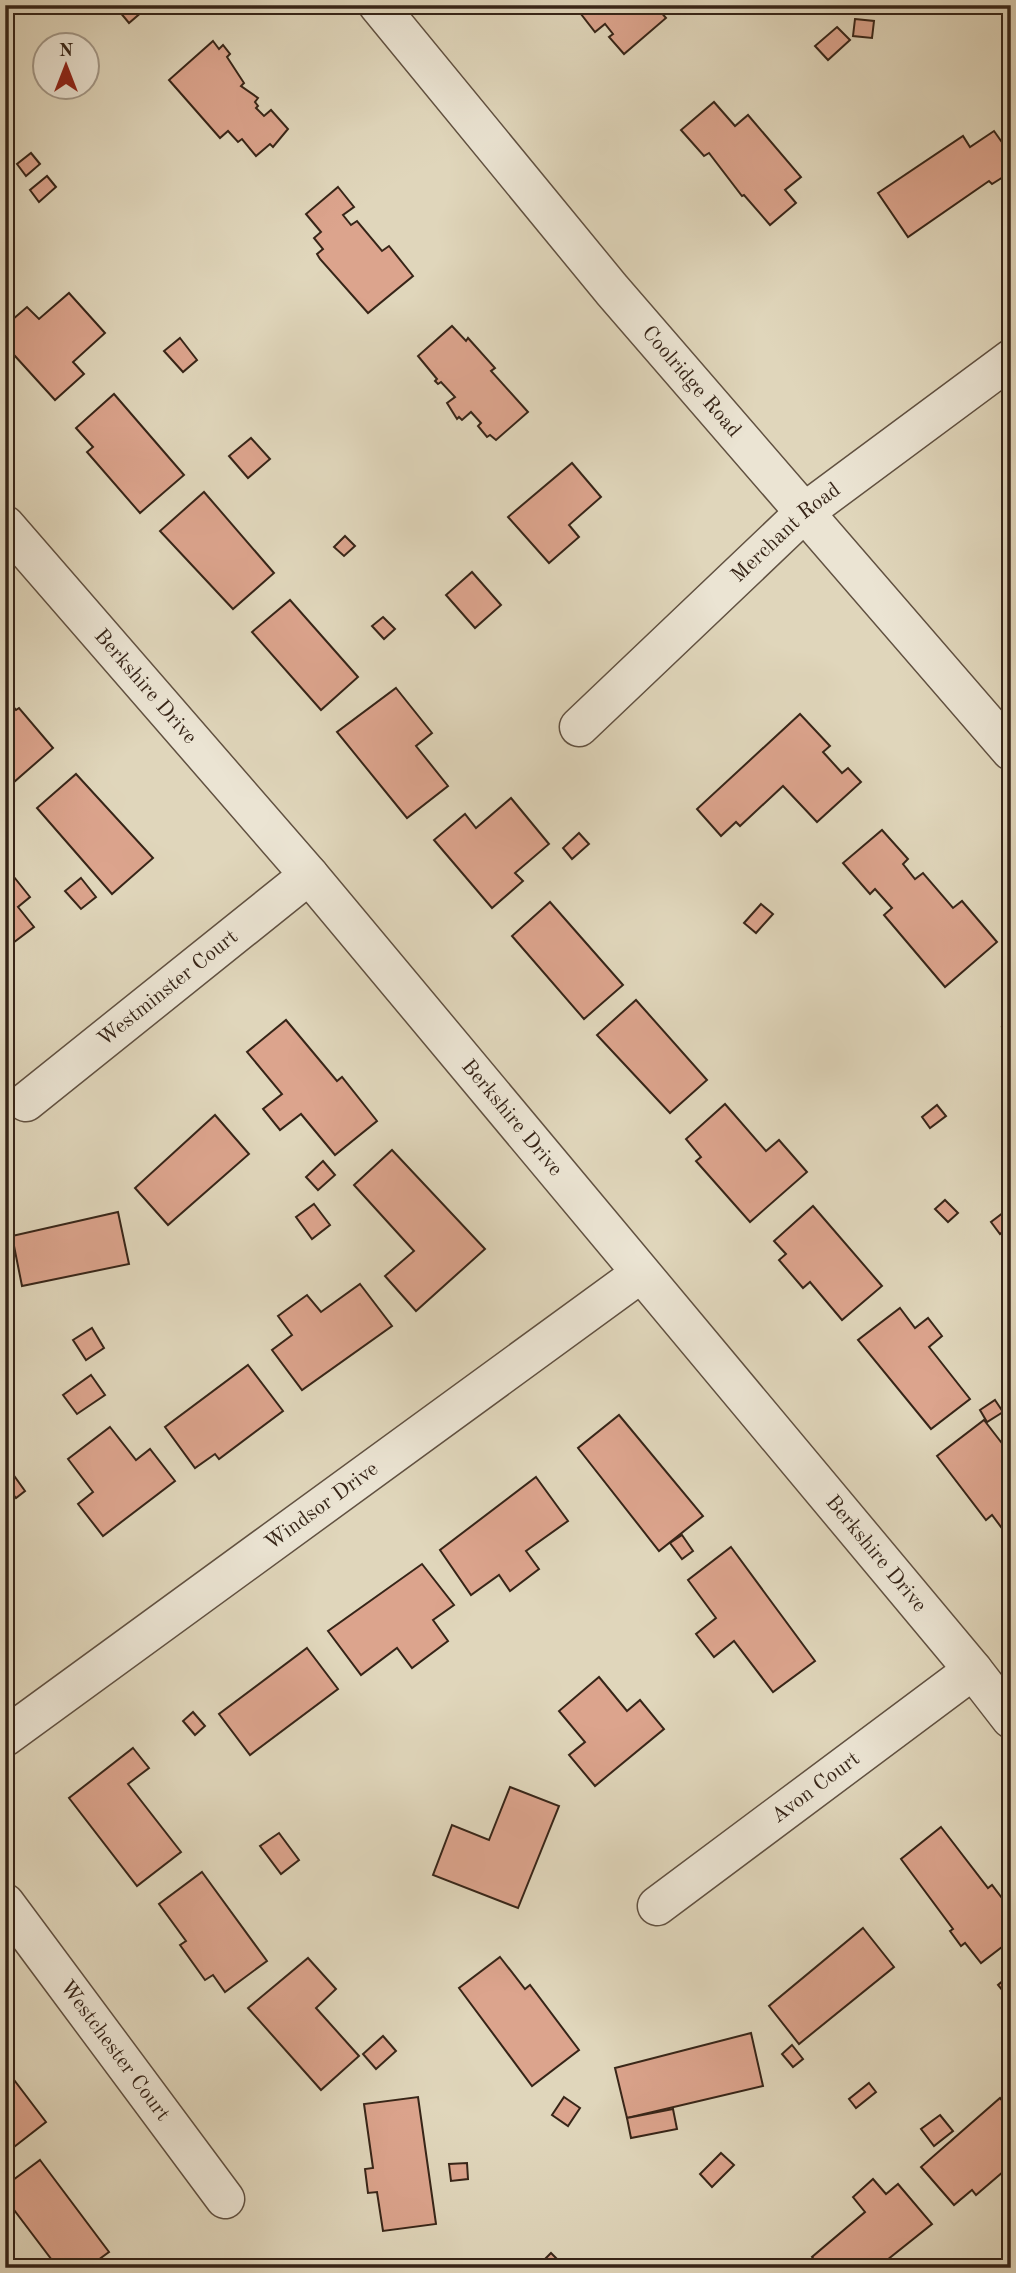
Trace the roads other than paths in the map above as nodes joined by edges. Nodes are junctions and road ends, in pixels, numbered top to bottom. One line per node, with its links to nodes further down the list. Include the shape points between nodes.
1 (378, 5): 3 (street, Coolridge Road, via 612,290)
2 (1011, 359): 3 (street, Merchant Road)
3 (806, 511): 5 (street, Merchant Road); 6 (street, Coolridge Road)
4 (5, 525): 7 (street, Berkshire Drive)
5 (579, 727)
6 (1011, 751)
7 (309, 875): 8 (street, Westminster Court); 9 (street, Berkshire Drive)
8 (26, 1102)
9 (639, 1274): 10 (street, Berkshire Drive); 12 (street, Windsor Drive)
10 (974, 1670): 11 (street, Berkshire Drive); 14 (street, Avon Court)
11 (1011, 1719)
12 (5, 1737)
13 (5, 1903): 15 (street, Westchester Court)
14 (657, 1906)
15 (225, 2199)

